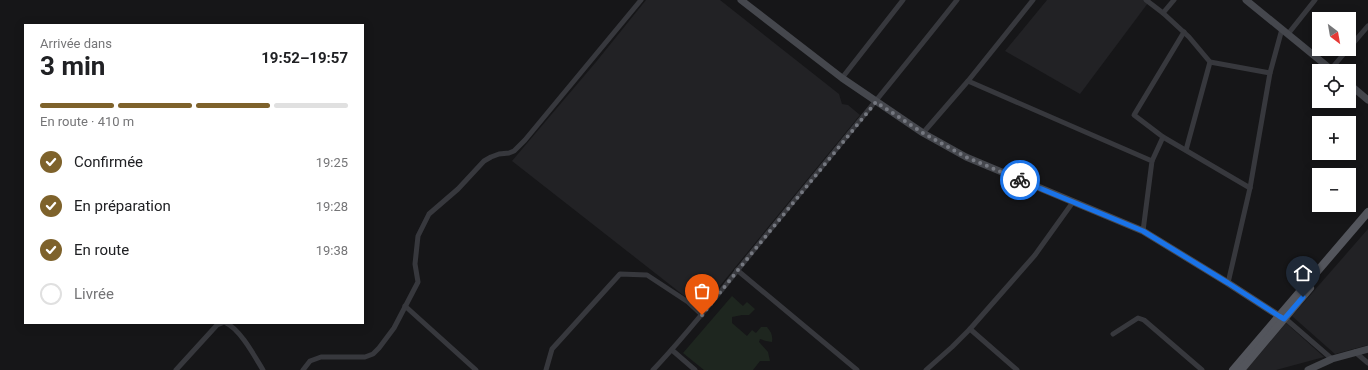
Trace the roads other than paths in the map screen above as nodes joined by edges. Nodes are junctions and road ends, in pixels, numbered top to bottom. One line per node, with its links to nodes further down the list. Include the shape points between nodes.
1 (641, 0): 36 (street, via 519,145 509,154 484,161 458,189 429,214 418,236 415,264 418,282)
2 (742, 0): 20 (main road)
3 (903, 0): 20 (street)
4 (957, 0): 24 (street)
5 (1033, 0): 21 (street)
6 (1146, 0): 10 (street)
7 (1174, 0): 10 (street)
8 (1246, 0): 13 (main road)
9 (1315, 0): 13 (street)
10 (1163, 13): 12 (street)
11 (1368, 26): 14 (street)
12 (1184, 32): 16 (street); 26 (street, via 1134,115)
13 (1285, 32): 17 (main road); 19 (street)
14 (1356, 40)
15 (1343, 56): 18 (street)
16 (1210, 62): 19 (street); 27 (street)
17 (1325, 64)
18 (1337, 64)
19 (1270, 73): 29 (street)
20 (842, 78): 24 (main road)
21 (968, 81): 25 (street); 28 (street)
22 (1356, 90): 23 (main road)
23 (1368, 100)
24 (876, 102): 25 (main road); 34 (street)
25 (923, 133): 30 (main road, via 966,157)
26 (1163, 137): 27 (street); 28 (street)
27 (1186, 150): 29 (street)
28 (1152, 162): 33 (street)
29 (1250, 188): 35 (street)
30 (1073, 202): 33 (main road); 41 (street, via 1035,255)
31 (1368, 212): 38 (main road)
32 (1368, 220): 38 (main road)
33 (1143, 231): 35 (main road)
34 (738, 270): 37 (street); 55 (street)
35 (1228, 283): 38 (main road)
36 (406, 306): 50 (street, via 394,328 373,354 365,357 321,357 310,361); 51 (street)
37 (702, 315): 44 (street); 52 (street, via 688,302 647,275 620,274 552,349)
38 (1281, 318): 46 (street); 59 (main road); 60 (main road)
39 (220, 324): 48 (street)
40 (228, 324): 49 (street, via 250,347)
41 (970, 329): 56 (street); 57 (street)
42 (1113, 334): 58 (street, via 1138,318 1144,320)
43 (1368, 349): 45 (main road)
44 (672, 350): 53 (street); 54 (street)
45 (1355, 352): 46 (main road); 47 (street)
46 (1332, 359): 61 (main road)
47 (1368, 363)
48 (176, 370)
49 (263, 370)
50 (303, 370)
51 (476, 370)
52 (546, 370)
53 (653, 370)
54 (695, 370)
55 (857, 370)
56 (926, 370)
57 (1017, 370)
58 (1202, 370)
59 (1234, 370)
60 (1241, 370)
61 (1308, 370)

